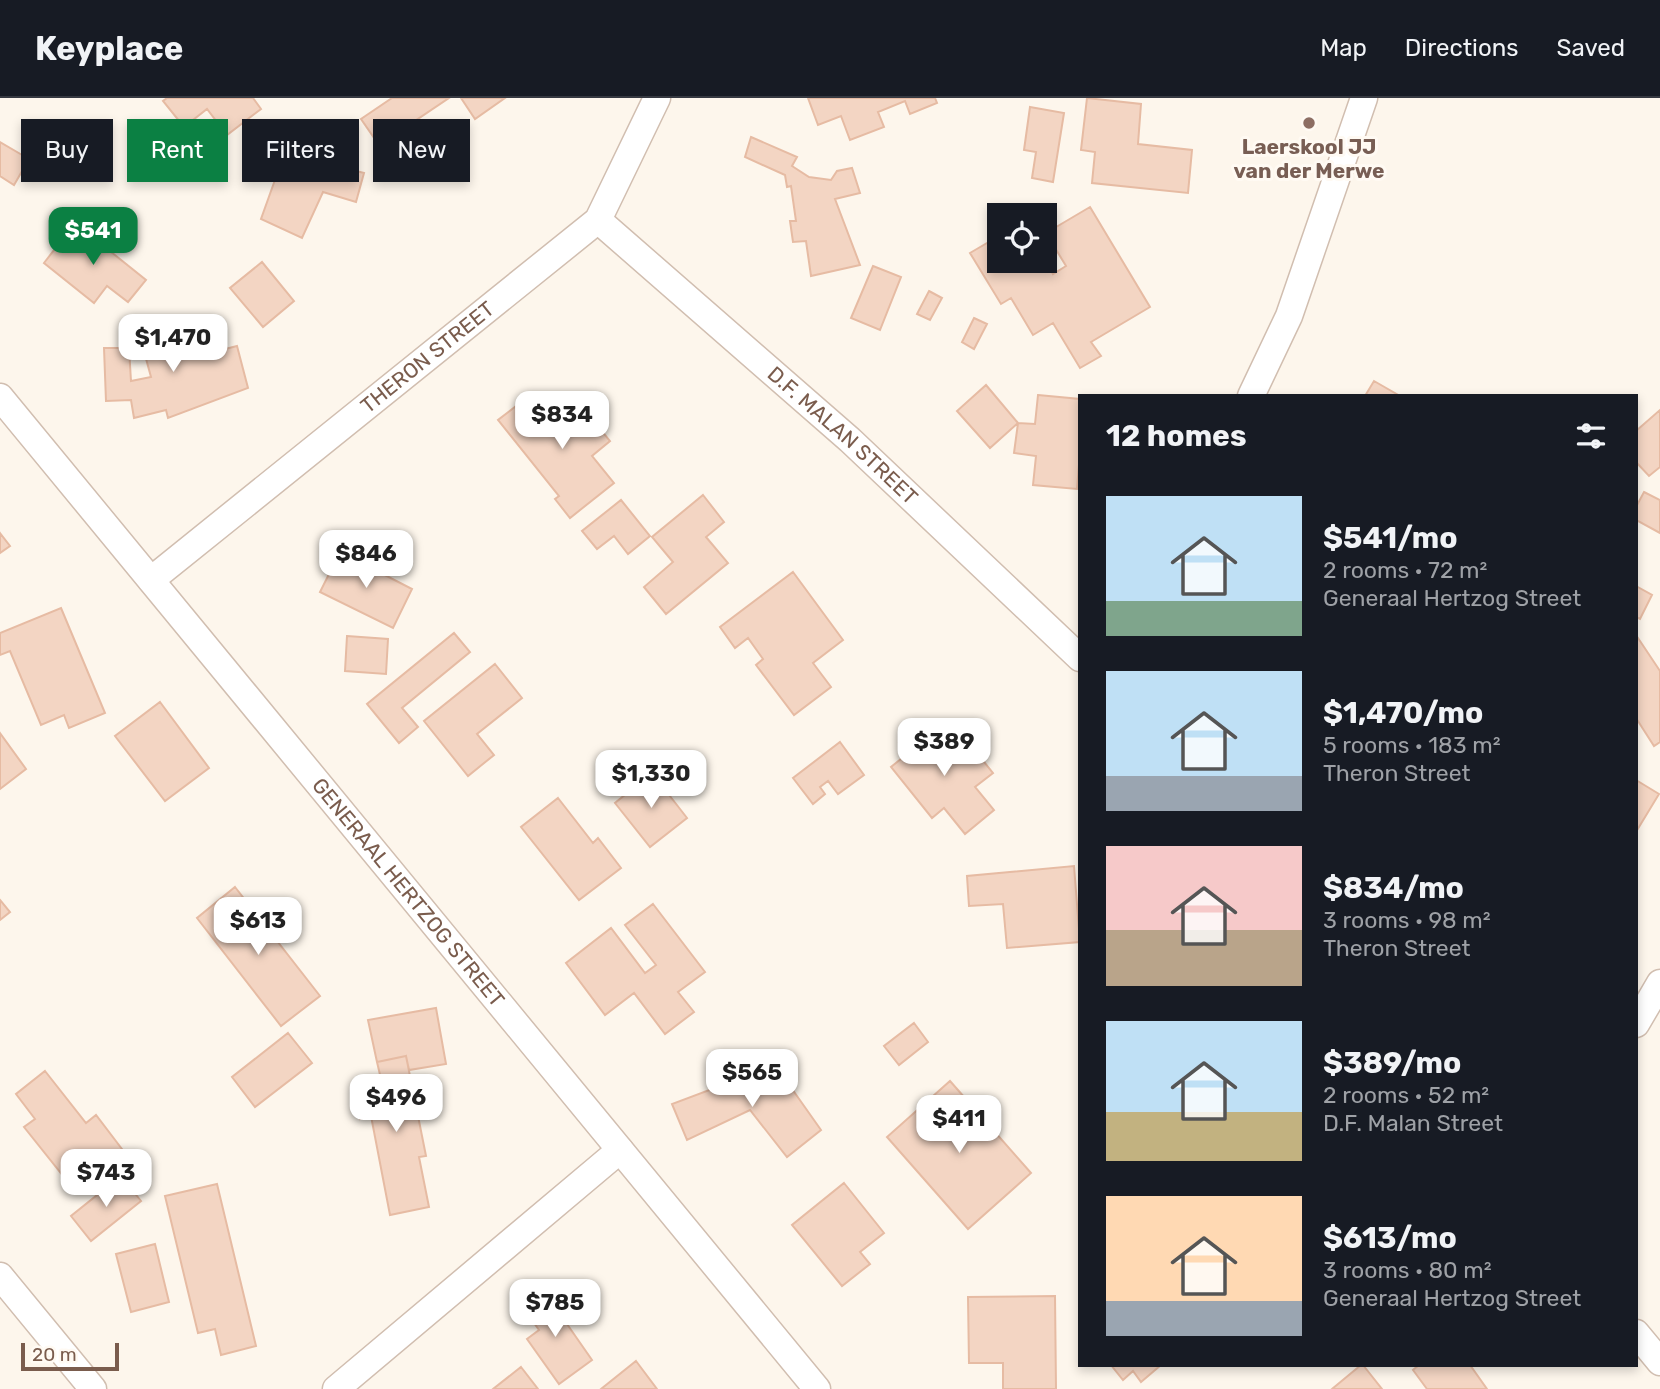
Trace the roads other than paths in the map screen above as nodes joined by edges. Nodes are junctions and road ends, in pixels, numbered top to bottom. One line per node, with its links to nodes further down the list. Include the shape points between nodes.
1 (657, 98): 3 (street, THERON STREET)
2 (1364, 98): 4 (street, via 1289,316)
3 (598, 220): 6 (street, THERON STREET); 7 (street, D.F. MALAN STREET, via 850,440)
4 (1252, 394)
5 (0, 397): 6 (street, GENERAAL HERTZOG STREET)
6 (151, 580): 10 (street, GENERAAL HERTZOG STREET)
7 (1078, 656)
8 (1660, 983): 9 (street)
9 (1638, 1021)
10 (620, 1150): 15 (street); 16 (street, GENERAAL HERTZOG STREET)
11 (0, 1276): 14 (street)
12 (1638, 1335): 13 (street)
13 (1660, 1362)
14 (93, 1389)
15 (336, 1389)
16 (817, 1389)

